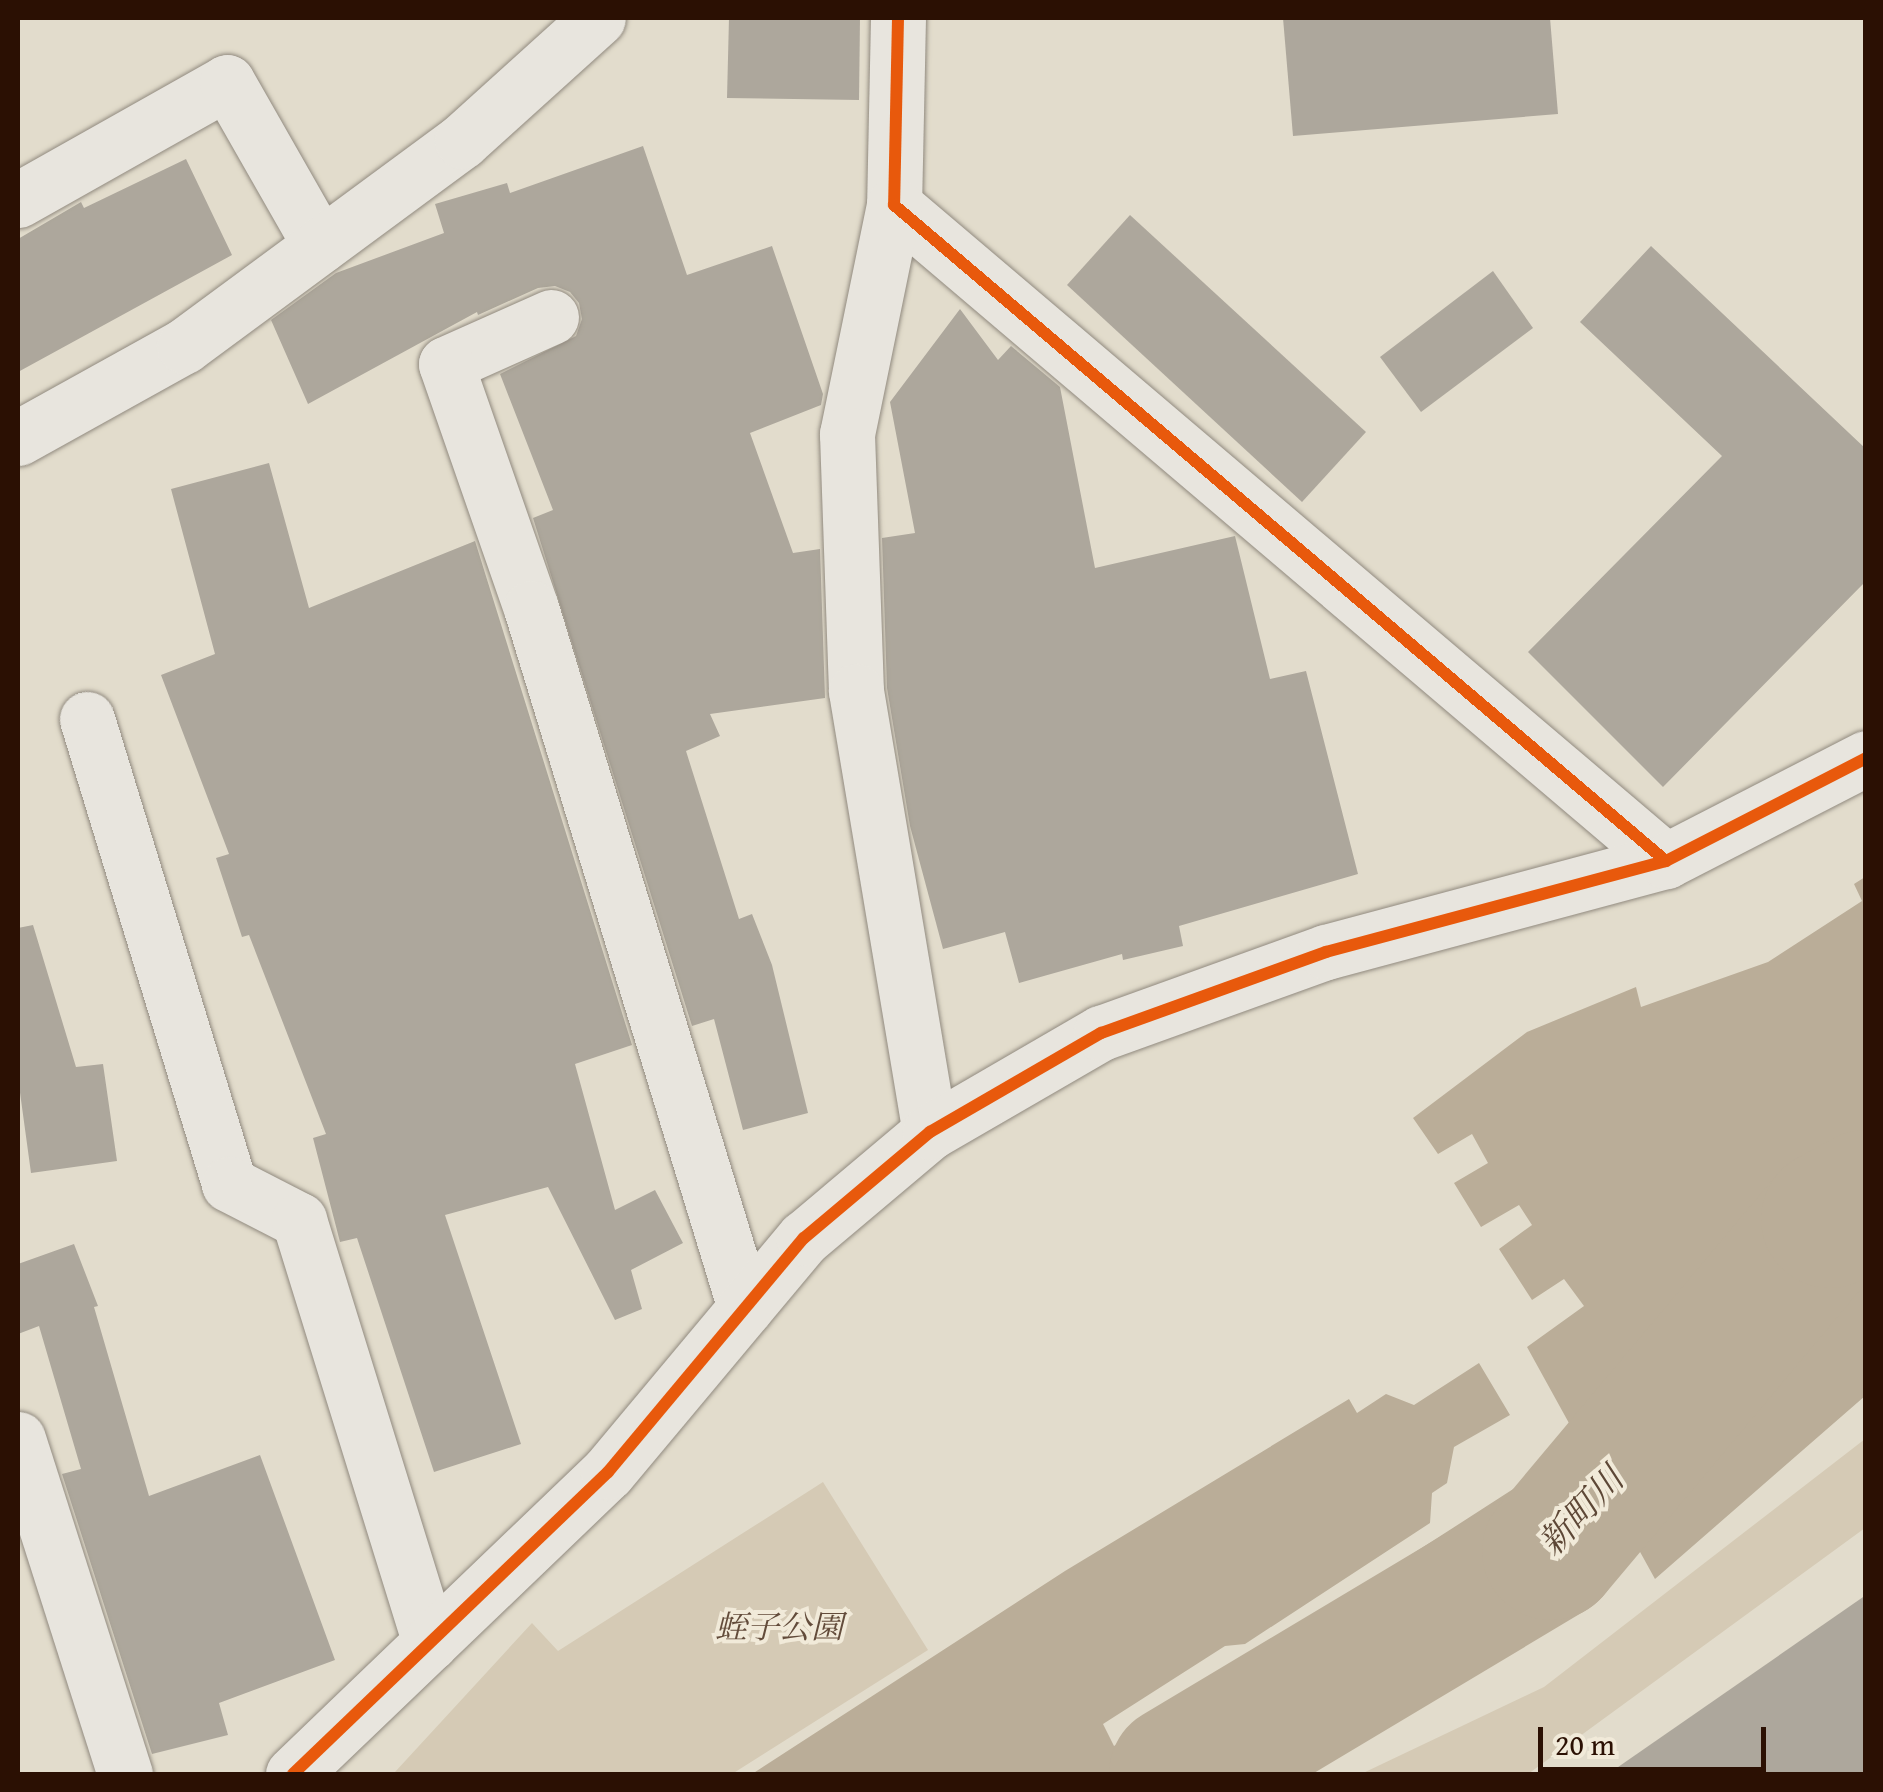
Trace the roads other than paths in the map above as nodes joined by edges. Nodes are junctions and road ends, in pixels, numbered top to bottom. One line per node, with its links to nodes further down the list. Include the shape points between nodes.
1 (598, 18): 5 (street, via 462,141)
2 (898, 18): 4 (street)
3 (18, 200): 5 (street, via 228,82)
4 (894, 205): 10 (street); 11 (street, via 846,434 856,691)
5 (320, 245): 7 (street, via 184,346)
6 (552, 317): 12 (street, via 446,364 531,608)
7 (18, 438)
8 (87, 719): 14 (street, via 228,1184 299,1220)
9 (1866, 758): 10 (street)
10 (1666, 861): 11 (street, via 1326,952 1100,1033)
11 (930, 1132): 12 (street, via 804,1238)
12 (745, 1308): 14 (street, via 608,1472)
13 (18, 1440): 15 (street)
14 (430, 1643): 16 (street)
15 (125, 1774)
16 (293, 1774)

